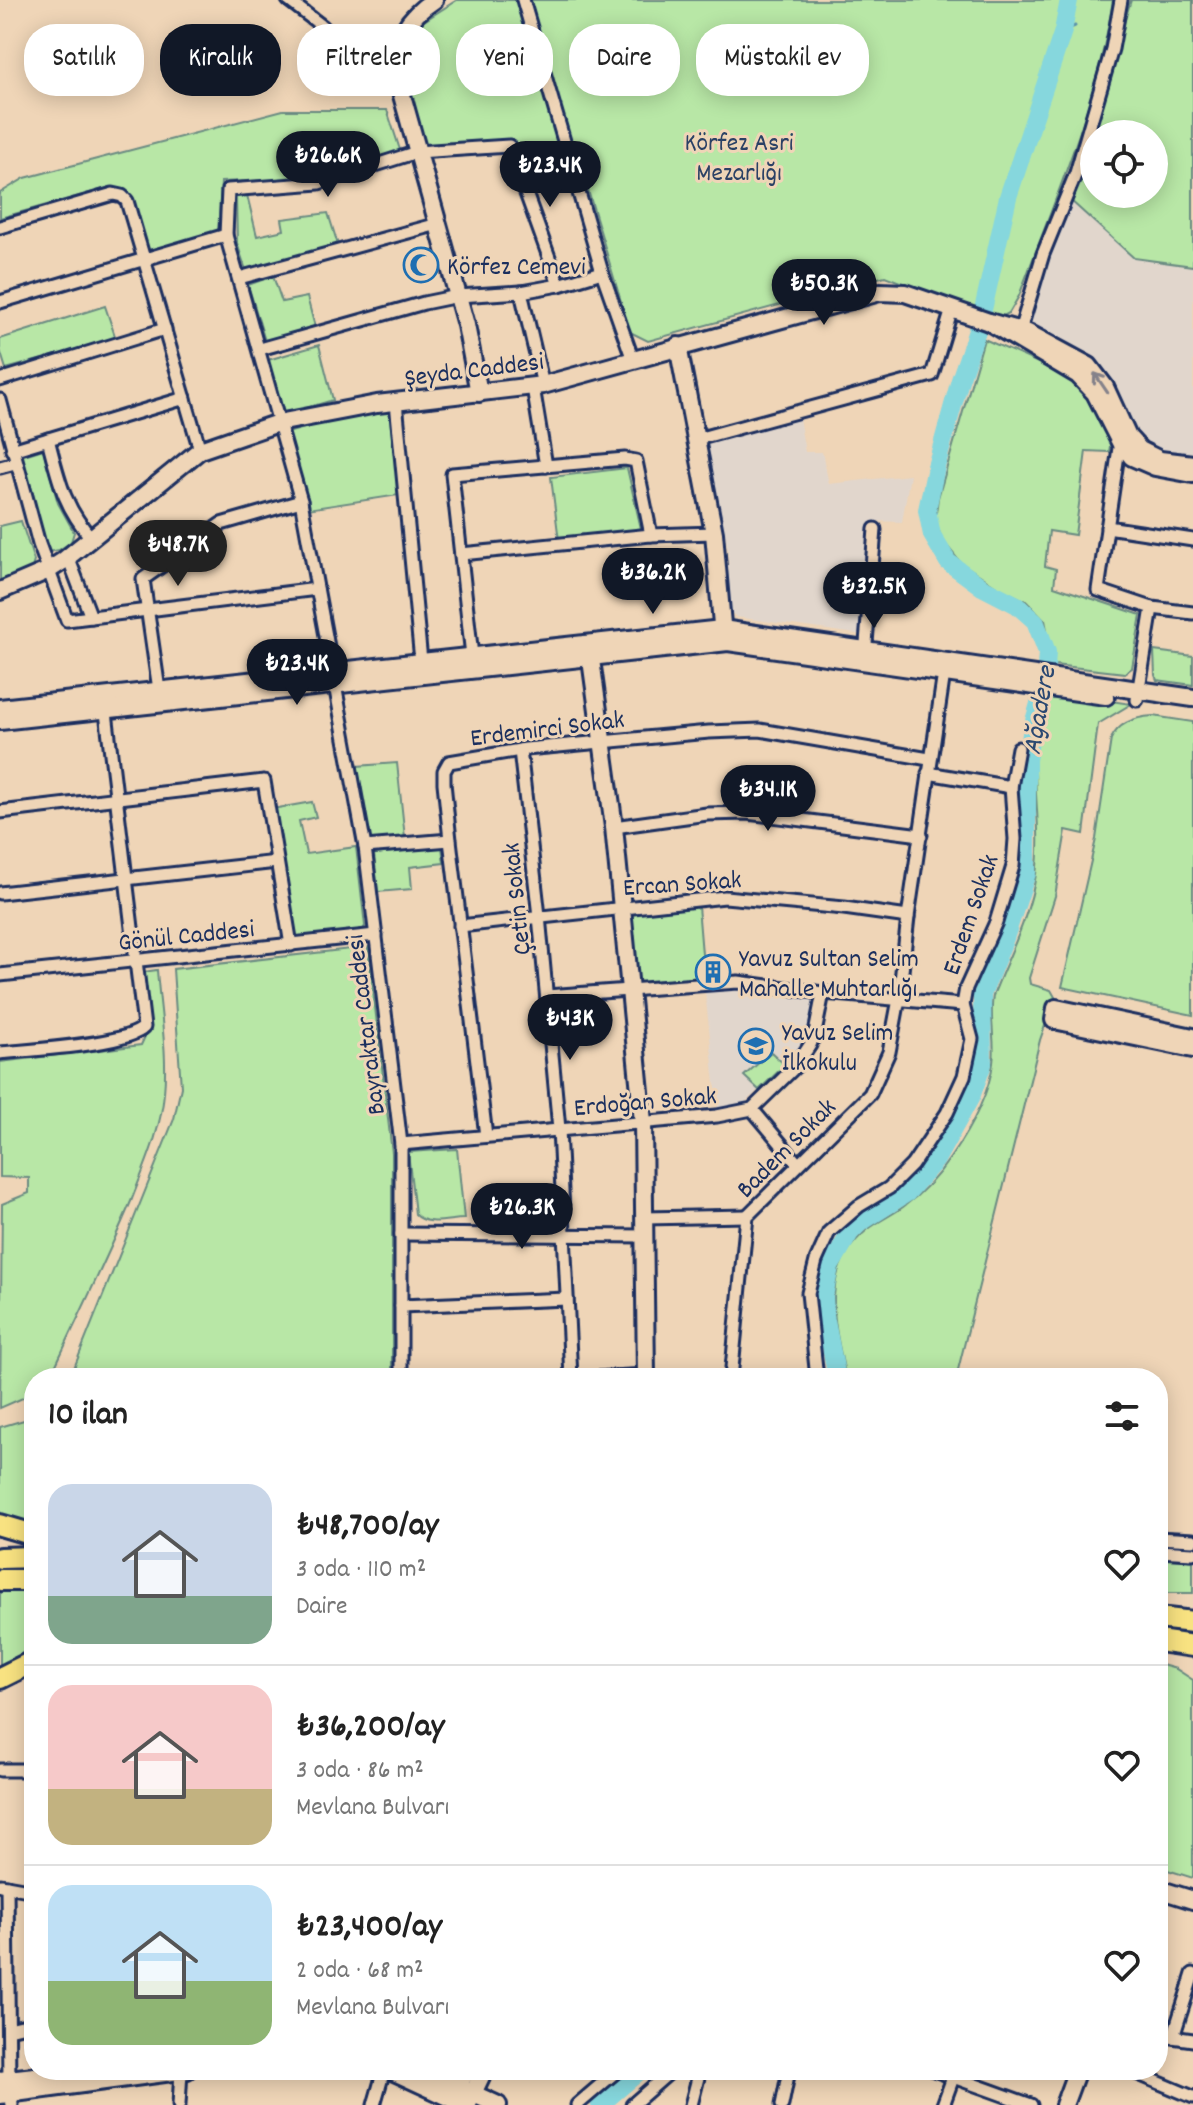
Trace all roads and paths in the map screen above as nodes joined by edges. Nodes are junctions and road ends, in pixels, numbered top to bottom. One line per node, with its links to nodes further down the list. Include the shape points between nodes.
1 (288, 0): 5 (street)
2 (434, 0): 6 (street)
3 (523, 0): 13 (street)
4 (1121, 0): 21 (street, via 1076,173 1043,254)
5 (319, 24)
6 (407, 24)
7 (401, 96): 8 (street)
8 (417, 152): 9 (street); 11 (street, Bayraktar Caddesi, via 319,183 228,190); 15 (street, via 509,146)
9 (438, 224): 14 (street); 17 (street)
10 (0, 227): 12 (street, via 117,194 127,201)
11 (226, 235): 12 (street); 14 (street, Bayraktar Caddesi)
12 (146, 259): 18 (street); 20 (street)
13 (602, 272): 15 (street); 24 (street)
14 (239, 278): 23 (street, Bayraktar Caddesi)
15 (559, 285): 16 (street)
16 (521, 292): 17 (street); 26 (street)
17 (458, 296): 23 (street); 27 (street)
18 (0, 302)
19 (952, 309): 21 (street, Şeyda Caddesi); 22 (street, Şeyda Caddesi, via 905,293 880,292); 34 (street, via 932,375)
20 (165, 329): 25 (street); 28 (street)
21 (1022, 338): 32 (street, Şeyda Caddesi, one-way to 21, via 1089,366); 35 (street, Şeyda Caddesi, via 1078,375 1095,393)
22 (678, 346): 24 (street, Şeyda Caddesi); 34 (street)
23 (260, 349): 31 (street, Bayraktar Caddesi)
24 (633, 360): 26 (street, Şeyda Caddesi)
25 (0, 380)
26 (538, 386): 27 (street, Şeyda Caddesi); 39 (street)
27 (479, 393): 30 (street, Şeyda Caddesi)
28 (185, 398): 33 (street); 36 (street)
29 (0, 400): 37 (street)
30 (396, 402): 31 (street, Şeyda Caddesi); 62 (street)
31 (278, 423): 36 (street, Şeyda Caddesi); 42 (street, Bayraktar Caddesi)
32 (1123, 424): 35 (street); 38 (street, Şeyda Caddesi, via 1140,450 1160,460)
33 (48, 439): 37 (street); 47 (street, via 65,500)
34 (697, 439): 45 (street)
35 (1120, 442): 41 (street, Şeyda Caddesi, via 1132,457); 43 (street)
36 (200, 450): 47 (street, Şeyda Caddesi)
37 (14, 456): 40 (street); 51 (street)
38 (1193, 464)
39 (546, 466): 46 (street, via 636,461); 49 (street, via 452,474)
40 (0, 467)
41 (1193, 474)
42 (301, 501): 52 (street, Bayraktar Caddesi); 55 (street, via 213,528 143,579)
43 (1107, 527): 48 (street); 54 (street, via 1098,590)
44 (875, 529): 60 (street)
45 (714, 533): 46 (street); 58 (street)
46 (651, 535): 49 (street)
47 (92, 539): 50 (street, Şeyda Caddesi)
48 (1193, 540)
49 (461, 554): 61 (street)
50 (68, 557): 51 (street, Şeyda Caddesi); 57 (street)
51 (49, 570): 53 (street, Şeyda Caddesi); 57 (street, via 67,620)
52 (317, 589): 55 (street); 64 (street, Bayraktar Caddesi)
53 (0, 591)
54 (1152, 608): 56 (street); 67 (street)
55 (147, 609): 57 (street); 66 (street)
56 (1193, 613)
57 (91, 617)
58 (723, 635): 59 (street); 60 (street)
59 (589, 650): 61 (street); 64 (street); 73 (street)
60 (865, 655): 63 (street); 65 (street)
61 (472, 656): 62 (street)
62 (421, 661): 64 (street)
63 (944, 673): 65 (street); 76 (street, Badem Sokak)
64 (334, 677): 66 (street); 69 (street); 84 (street, Bayraktar Caddesi)
65 (1022, 679): 67 (street)
66 (159, 690): 69 (street)
67 (1137, 695): 68 (street); 71 (street)
68 (1193, 698)
69 (105, 702): 70 (street); 72 (street); 79 (street)
70 (0, 708)
71 (1193, 708)
72 (0, 721)
73 (602, 741): 75 (street, Erdemirci Sokak); 76 (street, Erdemirci Sokak, via 760,730); 81 (street)
74 (1018, 748): 78 (street, Erdem Sokak)
75 (520, 750): 83 (street, Erdemirci Sokak, via 449,762 444,783); 89 (street, Çetin Sokak)
76 (929, 759): 77 (street, Badem Sokak)
77 (928, 773): 78 (street); 82 (street, Badem Sokak)
78 (1011, 787): 100 (street, Erdem Sokak, via 1013,866)
79 (117, 798): 80 (street); 85 (street, via 264,781); 86 (street)
80 (0, 812)
81 (614, 827): 82 (street, via 747,813); 88 (street)
82 (921, 835): 90 (street, Badem Sokak)
83 (450, 840): 84 (street); 91 (street, Erdemirci Sokak)
84 (365, 847): 92 (street, Bayraktar Caddesi)
85 (277, 862): 86 (street); 93 (street)
86 (126, 879): 87 (street); 94 (street)
87 (0, 893)
88 (623, 907): 89 (street, Ercan Sokak); 90 (street, Ercan Sokak, via 725,897); 96 (street)
89 (539, 916): 91 (street, Ercan Sokak); 98 (street, Çetin Sokak)
90 (908, 917): 99 (street, Badem Sokak)
91 (460, 926): 107 (street, Erdemirci Sokak)
92 (376, 935): 93 (street, Gönül Caddesi); 108 (street, Bayraktar Caddesi)
93 (291, 945): 94 (street, Gönül Caddesi)
94 (137, 961): 95 (street, Gönül Caddesi); 103 (street, via 145,1022 141,1031)
95 (0, 975)
96 (629, 988): 97 (street, via 738,982); 98 (street); 105 (street)
97 (823, 993): 99 (street); 104 (street, Erdoğan Sokak, via 805,1055)
98 (547, 996): 106 (street, Çetin Sokak)
99 (899, 999): 100 (street); 109 (street, Badem Sokak, via 889,1052 870,1094)
100 (963, 1005): 121 (street, Erdem Sokak, via 972,1039 964,1076 947,1113 912,1165 829,1232 816,1261 808,1293)
101 (1193, 1037): 102 (street, via 1056,1008 1054,1020)
102 (1193, 1049)
103 (0, 1053)
104 (752, 1109): 105 (street, Erdoğan Sokak); 109 (street)
105 (643, 1122): 106 (street, Erdoğan Sokak); 111 (street)
106 (559, 1129): 107 (street, Erdoğan Sokak); 113 (street, Çetin Sokak)
107 (486, 1136): 108 (street, Erdoğan Sokak)
108 (401, 1144): 112 (street, Bayraktar Caddesi)
109 (798, 1164): 110 (street, Badem Sokak)
110 (747, 1216): 111 (street); 120 (street, Badem Sokak)
111 (644, 1218): 114 (street)
112 (401, 1234): 113 (street); 116 (street, Bayraktar Caddesi)
113 (564, 1234): 114 (street); 115 (street, Çetin Sokak)
114 (644, 1236): 119 (street)
115 (567, 1299): 116 (street); 118 (street, Çetin Sokak)
116 (401, 1306): 117 (street, Bayraktar Caddesi)
117 (401, 1368)
118 (570, 1368)
119 (646, 1368)
120 (732, 1368)
121 (816, 1368)
122 (0, 1525): 123 (highway)
123 (24, 1532)
124 (1168, 1539): 125 (street)
125 (1193, 1540)
126 (1168, 1552): 127 (street)
127 (1193, 1553)
128 (24, 1557): 129 (highway)
129 (0, 1558)
130 (0, 1580): 131 (highway)
131 (24, 1580)
132 (1168, 1619): 133 (highway)
133 (1193, 1622)
134 (1168, 1642): 135 (highway)
135 (1193, 1646)
136 (24, 1666): 137 (highway)
137 (0, 1678)
138 (0, 1770): 139 (street)
139 (24, 1770)
140 (3, 1886): 141 (street); 146 (street)
141 (24, 1889)
142 (1168, 1892): 143 (street)
143 (1193, 1900)
144 (1193, 1974): 148 (street)
145 (24, 2025): 146 (street)
146 (9, 2029): 165 (street)
147 (1168, 2036): 148 (street)
148 (1173, 2037): 149 (street)
149 (1193, 2040)
150 (61, 2080): 166 (street)
151 (113, 2080): 166 (street)
152 (183, 2080): 169 (street)
153 (383, 2080): 170 (street)
154 (415, 2080): 167 (street)
155 (436, 2080): 167 (street)
156 (476, 2080): 167 (street)
157 (606, 2080): 172 (street)
158 (661, 2080): 173 (street)
159 (697, 2080): 174 (street)
160 (787, 2080): 175 (street)
161 (952, 2080): 176 (street)
162 (969, 2080): 177 (street)
163 (1073, 2080): 178 (street)
164 (1153, 2080): 168 (street)
165 (6, 2091): 166 (street)
166 (34, 2091)
167 (462, 2097): 171 (street)
168 (1193, 2097)
169 (179, 2105)
170 (374, 2105)
171 (498, 2105)
172 (577, 2105)
173 (632, 2105)
174 (691, 2105)
175 (782, 2105)
176 (943, 2105)
177 (1031, 2105)
178 (1064, 2105)

